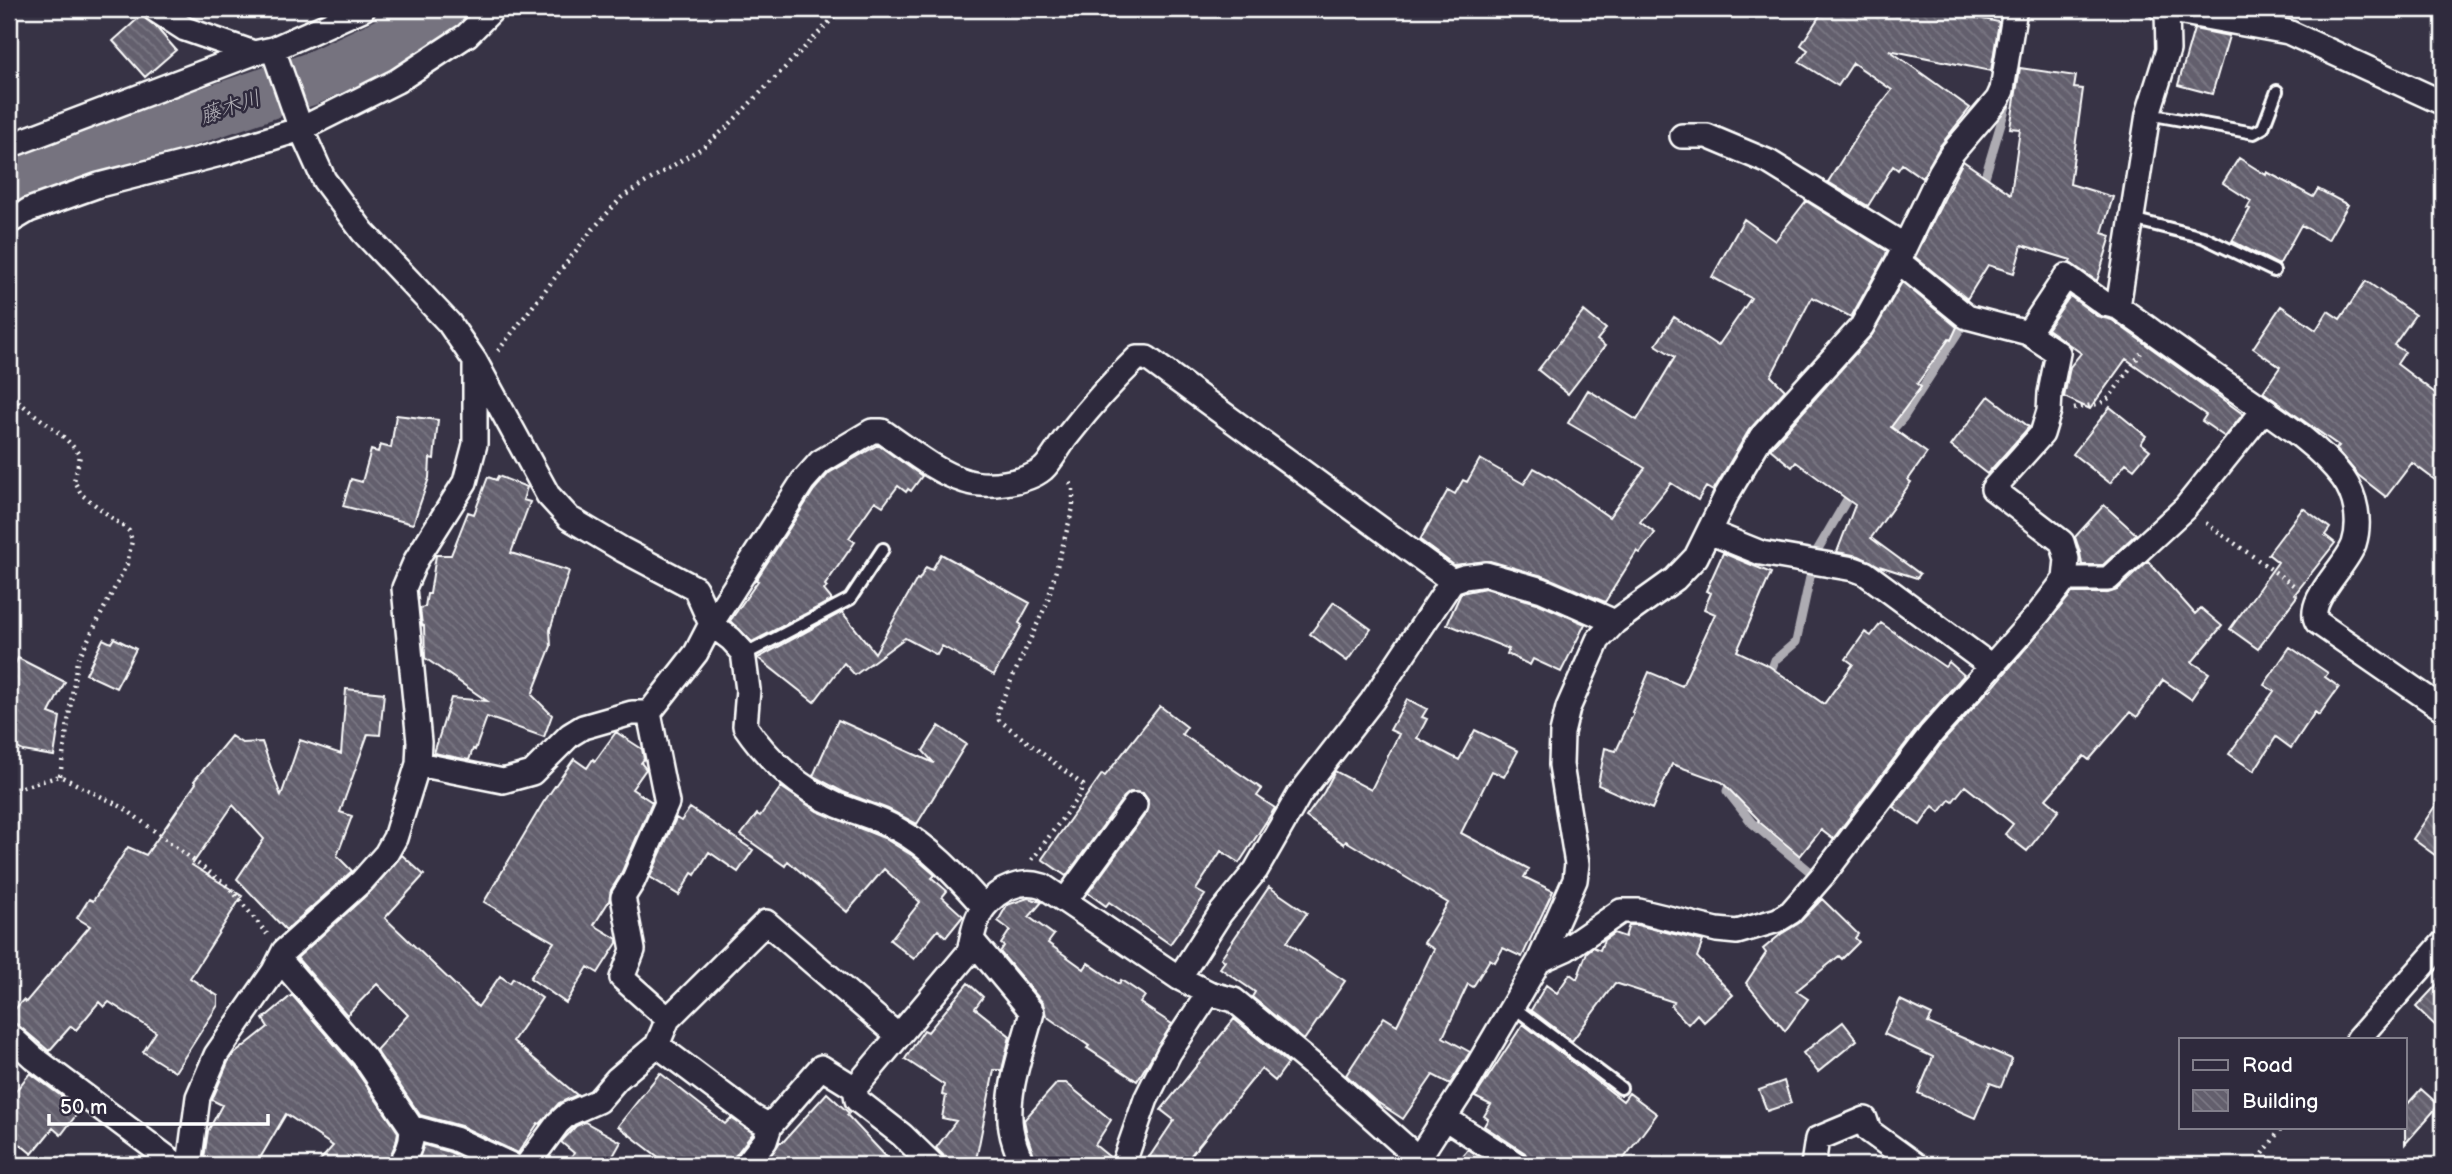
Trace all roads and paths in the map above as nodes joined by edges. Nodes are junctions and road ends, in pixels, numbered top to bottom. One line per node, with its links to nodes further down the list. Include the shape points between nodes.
1 (154, 9): 7 (street, via 185,29)
2 (363, 9): 7 (street)
3 (493, 9): 11 (street, via 467,35 397,81)
4 (842, 9): 21 (path, via 726,128 622,197 496,353)
5 (2015, 9): 16 (street, via 2002,90 1946,163)
6 (2164, 10): 9 (street, via 2288,32); 10 (street, via 2168,50)
7 (268, 54): 11 (street); 13 (street)
8 (2277, 91): 10 (lane, via 2263,128 2254,133)
9 (2443, 103)
10 (2148, 114): 14 (street)
11 (299, 123): 15 (street, via 220,154 99,185); 21 (street, via 324,180 363,232 449,323)
12 (1682, 136): 16 (street, via 1707,136 1769,162)
13 (9, 146)
14 (2132, 219): 17 (lane, via 2203,237); 18 (street)
15 (9, 222)
16 (1901, 254): 19 (street, via 1968,317); 27 (street, via 1862,326 1761,437)
17 (2274, 271)
18 (2118, 307): 19 (street, via 2105,304 2066,276); 20 (street)
19 (2028, 333): 24 (street, via 2058,353)
20 (2155, 334): 23 (street); 24 (path, via 2105,401)
21 (475, 361): 33 (street, via 555,503 569,518 695,588); 38 (street, via 475,444 465,482 404,588)
22 (9, 391): 39 (path, via 21,406 73,446 79,456 74,481 81,494 129,531 132,541 127,564 76,661)
23 (2264, 410): 26 (street); 31 (street, via 2343,478 2356,510 2350,555)
24 (2049, 411): 29 (street, via 2042,434 1993,489 2062,542 2067,559)
25 (1056, 452): 30 (street, via 1118,376 1138,358 1147,358); 33 (street, via 1043,468 1028,476 996,485 975,483 930,464 882,431 872,431 820,462 803,481); 42 (path, via 1073,489 1073,508 1047,603 997,711 999,720 1083,785)
26 (2185, 508): 29 (street, via 2108,579); 31 (path)
27 (1709, 532): 32 (street, via 1686,570); 35 (street, via 1761,553 1865,573)
28 (883, 550): 34 (lane, via 850,599)
29 (2065, 579): 35 (street)
30 (1452, 581): 32 (street, via 1486,574 1542,590); 49 (street, via 1372,701 1299,795 1256,870 1220,914)
31 (2317, 601): 36 (street, via 2317,622)
32 (1615, 622): 48 (street, via 1598,640 1567,708 1561,765 1577,864 1575,880)
33 (711, 624): 34 (street); 37 (street, via 696,653)
34 (744, 655): 44 (street, via 748,690 745,726 784,771 820,797 895,827 924,846)
35 (1991, 666): 48 (street, via 1930,735 1791,912 1737,932 1621,911 1566,949)
36 (2443, 709)
37 (649, 713): 38 (street, via 632,713 583,727 532,773 503,781); 52 (street, via 667,803 623,897 633,950 622,978)
38 (418, 764): 47 (street, via 386,854)
39 (60, 776): 40 (path); 47 (path, via 124,808 230,888)
40 (9, 792)
41 (1135, 805): 43 (street)
42 (1016, 884): 43 (street, via 1043,886); 44 (street)
43 (1065, 901): 49 (street)
44 (984, 907): 45 (street)
45 (972, 940): 54 (street, via 969,952); 71 (street, via 1032,1012 1014,1082 1010,1122)
46 (2443, 943): 55 (street)
47 (281, 957): 61 (street, via 364,1056); 65 (street, via 209,1069 198,1097)
48 (1539, 961): 51 (street)
49 (1180, 978): 50 (street)
50 (1209, 993): 63 (street, via 1234,1000 1326,1076); 72 (street, via 1169,1053 1146,1099)
51 (1512, 1006): 58 (lane); 59 (street)
52 (668, 1019): 54 (street, via 766,922); 56 (street)
53 (9, 1035): 64 (street)
54 (898, 1036): 57 (street)
55 (2359, 1038)
56 (657, 1045): 60 (street); 68 (street, via 598,1101 558,1123)
57 (855, 1088): 60 (street, via 821,1067); 70 (street, via 857,1100)
58 (1621, 1088)
59 (1445, 1118): 63 (street); 73 (street)
60 (770, 1126): 69 (street, via 765,1141)
61 (411, 1127): 66 (street, via 413,1136); 67 (street, via 455,1139)
62 (2281, 1128): 76 (path)
63 (1417, 1162)
64 (177, 1165)
65 (189, 1165)
66 (400, 1165)
67 (511, 1165)
68 (527, 1165)
69 (746, 1165)
70 (933, 1165)
71 (1023, 1165)
72 (1123, 1165)
73 (1517, 1165)
74 (1813, 1165): 75 (street, via 1817,1139 1865,1119 1869,1132)
75 (1916, 1165)
76 (2255, 1165)

